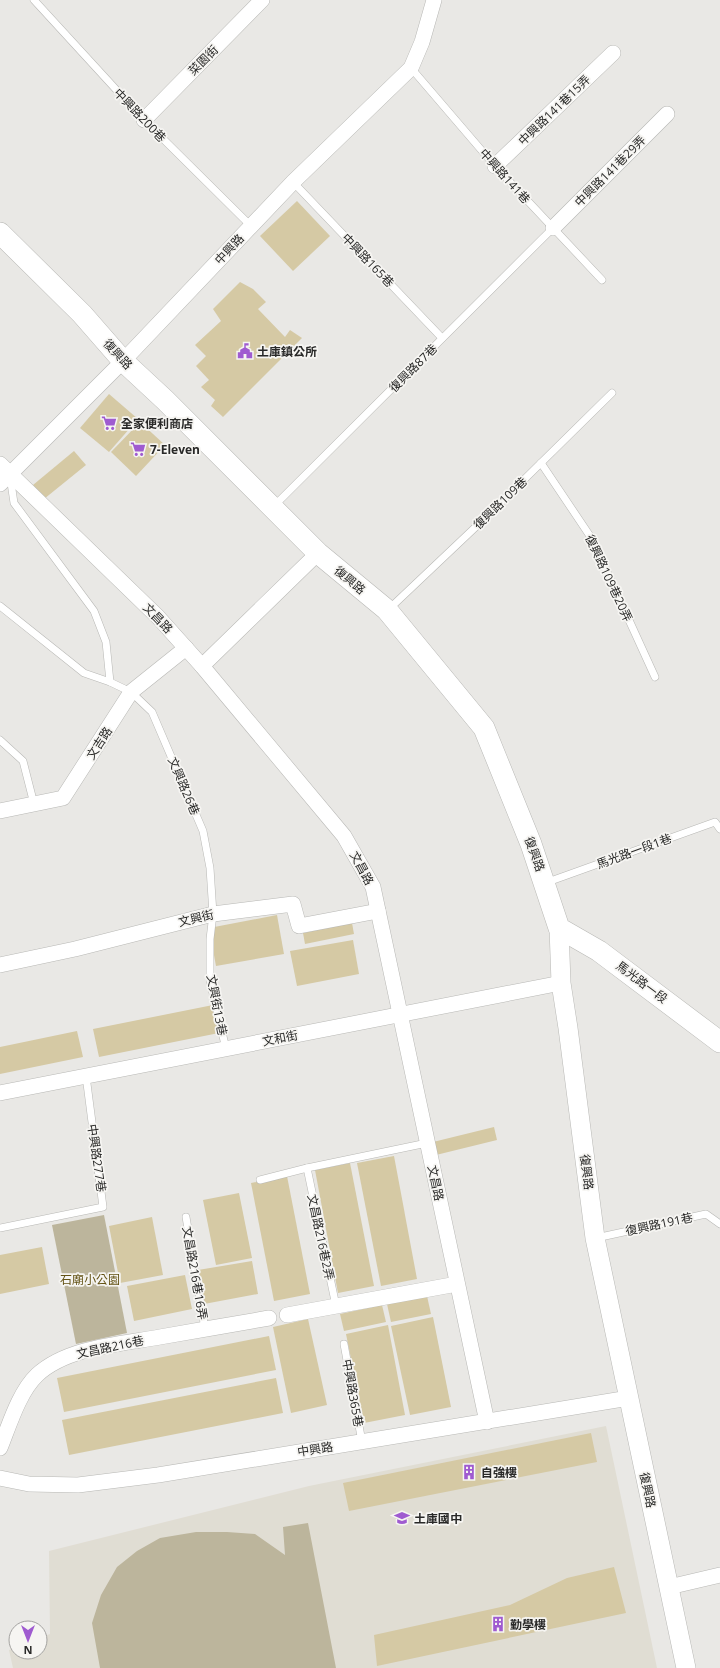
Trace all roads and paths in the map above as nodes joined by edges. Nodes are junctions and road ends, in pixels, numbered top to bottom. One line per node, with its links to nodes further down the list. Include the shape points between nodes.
1 (34, 0): 7 (lane, 中興路200巷)
2 (262, 0): 7 (street, 菜園街)
3 (434, 0): 5 (street, 中興路, via 422,42)
4 (613, 53): 8 (street, 中興路141巷15弄)
5 (411, 68): 8 (lane, 中興路141巷); 9 (street, 中興路)
6 (667, 114): 11 (street, 中興路141巷29弄)
7 (144, 120): 10 (lane, 中興路200巷)
8 (495, 166): 11 (lane, 中興路141巷)
9 (293, 182): 10 (street, 中興路); 14 (lane, 中興路165巷)
10 (251, 226): 15 (street, 中興路)
11 (553, 228): 13 (lane, 中興路141巷); 14 (lane, 復興路87巷)
12 (0, 232): 15 (main road, 復興路, via 82,314)
13 (602, 280)
14 (442, 338): 19 (lane, 復興路87巷)
15 (123, 361): 18 (street, 中興路); 19 (main road, 復興路)
16 (612, 393): 17 (lane, 復興路109巷)
17 (541, 463): 22 (lane, 復興路109巷); 25 (lane, 復興路109巷20弄, via 592,539)
18 (3, 474): 23 (street, 文昌路, via 158,617); 26 (lane, via 14,503 94,612 106,642)
19 (272, 508): 20 (main road, 復興路)
20 (318, 553): 22 (main road, 復興路); 24 (street)
21 (0, 606): 26 (lane, 文興路26巷, via 84,673)
22 (387, 610): 32 (main road, 復興路, via 484,728)
23 (186, 648): 24 (street, 文昌路); 27 (street, 文吉路)
24 (202, 666): 33 (street, 文昌路, via 344,836 373,887)
25 (655, 677)
26 (110, 682): 27 (lane, 文興路26巷)
27 (131, 692): 29 (street, 文吉路, via 63,798); 34 (lane, 文興路26巷, via 152,712 203,831 210,868)
28 (0, 740): 29 (lane, via 23,761)
29 (34, 804): 30 (street, 文吉路)
30 (0, 811)
31 (720, 830): 32 (lane, 馬光路一段1巷, via 715,822)
32 (545, 883): 35 (main road, 復興路)
33 (378, 910): 34 (street, 文興街, via 299,926 294,904); 38 (street, 文昌路)
34 (213, 914): 36 (street, 文興街); 40 (lane, 文興街13巷, via 210,981)
35 (559, 928): 37 (street, 復興路); 39 (main road, 馬光路一段, via 599,951)
36 (0, 965)
37 (561, 983): 38 (street, 文和街); 49 (street, 復興路)
38 (400, 1015): 40 (street, 文和街); 43 (street, 文昌路)
39 (720, 1042)
40 (226, 1049): 41 (street, 文和街)
41 (86, 1076): 42 (street, 文和街); 48 (lane, 中興路277巷, via 103,1207)
42 (0, 1093)
43 (427, 1143): 44 (lane); 50 (street, 文昌路)
44 (307, 1168): 45 (lane); 51 (lane, 文昌路216巷2弄)
45 (260, 1180)
46 (186, 1217): 54 (lane, 文昌路216巷16弄)
47 (720, 1224): 49 (lane, 復興路191巷, via 706,1214)
48 (0, 1228)
49 (595, 1238): 56 (street, 復興路)
50 (457, 1284): 51 (street); 57 (street, 文昌路)
51 (336, 1306): 52 (street)
52 (287, 1315)
53 (268, 1318): 54 (street, 文昌路216巷)
54 (205, 1329): 59 (street, 文昌路216巷, via 99,1348 68,1356 50,1365 36,1376 26,1390)
55 (344, 1344): 58 (lane, 中興路365巷)
56 (629, 1398): 57 (street, 中興路); 62 (street, 復興路)
57 (487, 1422): 58 (street, 中興路)
58 (362, 1442): 60 (street, 中興路, via 158,1475 78,1485 29,1484)
59 (0, 1448)
60 (0, 1478)
61 (720, 1575): 62 (street)
62 (669, 1587): 63 (street, 復興路)
63 (686, 1668)

